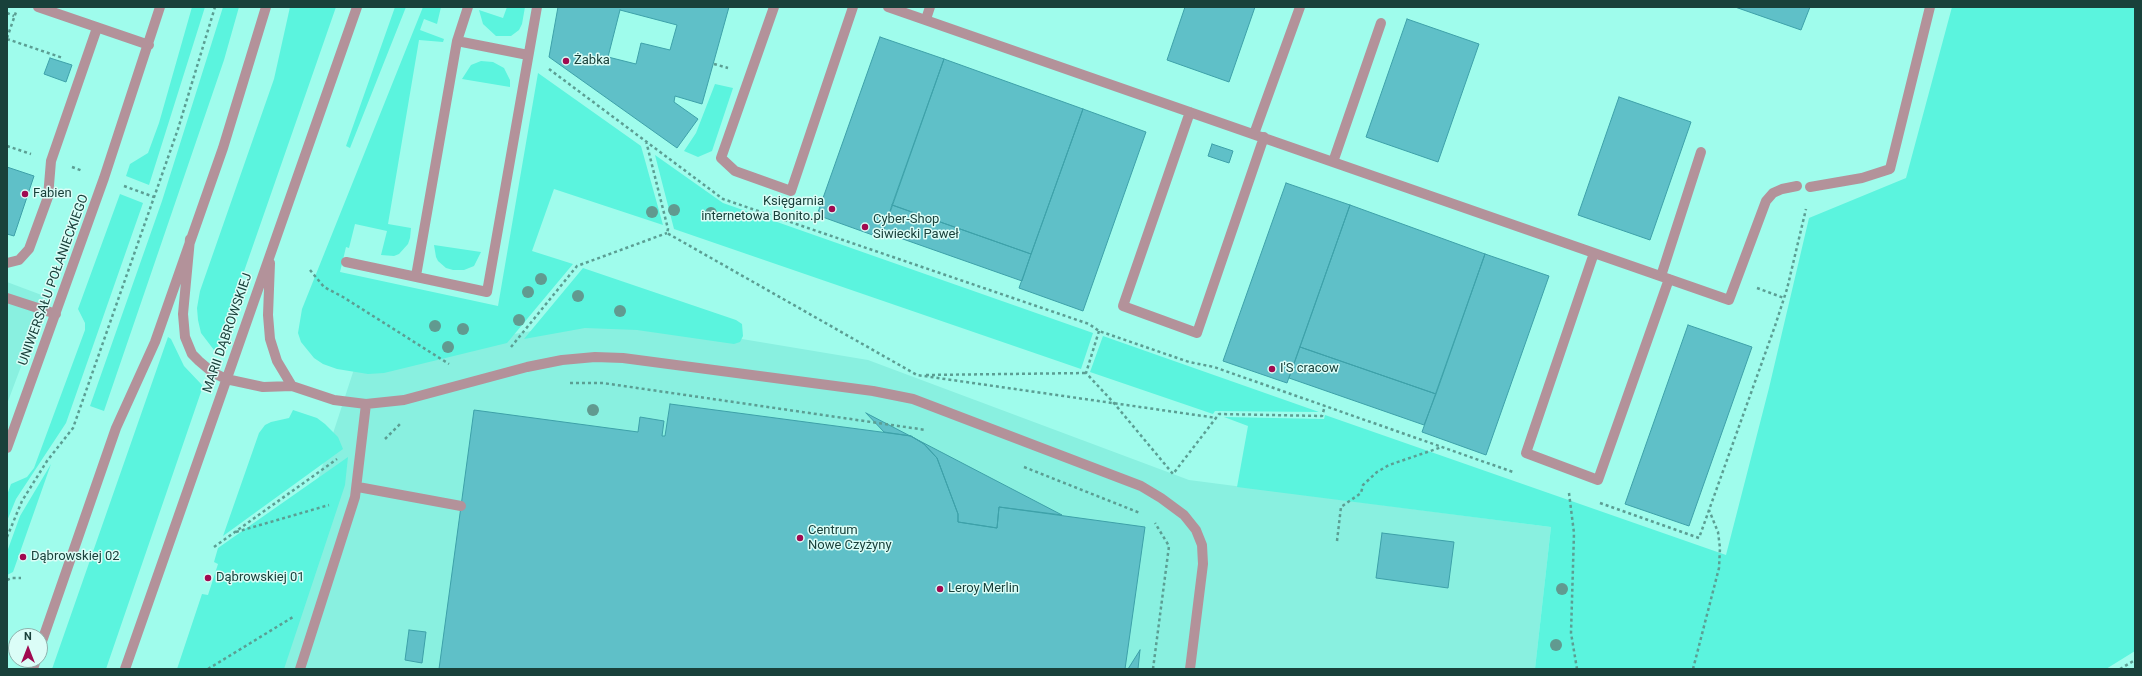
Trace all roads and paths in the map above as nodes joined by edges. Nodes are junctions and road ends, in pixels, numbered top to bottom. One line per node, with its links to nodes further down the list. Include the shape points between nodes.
1 (18, 7): 16 (path)
2 (38, 7): 20 (street)
3 (160, 7): 23 (street, UNIWERSAŁU POŁANIECKIEGO)
4 (215, 7): 36 (path, via 178,129)
5 (266, 7): 39 (street, via 238,100)
6 (357, 7): 40 (street, MARII DĄBROWSKIEJ)
7 (468, 7): 22 (street)
8 (537, 7): 24 (street)
9 (774, 7): 10 (street, via 721,158 735,171 791,191)
10 (853, 7)
11 (888, 7): 17 (street)
12 (930, 7): 17 (street)
13 (1300, 7): 28 (street)
14 (1930, 7): 35 (street, via 1890,169 1862,178)
15 (7, 13): 16 (path)
16 (14, 16): 19 (path)
17 (926, 20): 27 (street)
18 (1381, 23): 32 (street)
19 (9, 28): 21 (path)
20 (98, 28): 23 (street); 25 (street)
21 (7, 38): 25 (path)
22 (457, 41): 24 (street); 45 (street)
23 (150, 45): 50 (street, UNIWERSAŁU POŁANIECKIEGO)
24 (528, 55): 45 (street, via 487,292)
25 (84, 65): 43 (street, via 51,161 48,197 29,249 19,260)
26 (545, 66): 30 (path)
27 (1190, 112): 28 (street); 29 (street, via 1123,306 1197,333)
28 (1254, 134): 29 (street)
29 (1264, 137): 32 (street)
30 (646, 141): 38 (path); 51 (path, via 723,199 1089,324)
31 (1701, 152): 46 (street)
32 (1333, 162): 41 (street)
33 (119, 184): 36 (path)
34 (1797, 186): 46 (street, via 1773,193 1766,201 1729,300)
35 (1810, 187)
36 (154, 197): 83 (path, via 73,428 47,461 22,501)
37 (1814, 206): 49 (path, via 1806,208)
38 (667, 233): 52 (path, via 577,266); 55 (path)
39 (190, 239): 56 (street, via 183,314 185,337 190,350 199,361); 89 (street, via 155,342 116,428)
40 (271, 250): 56 (street, MARII DĄBROWSKIEJ); 58 (street, via 269,334 277,361)
41 (1594, 253): 46 (street); 46 (street, via 1526,453 1598,480)
42 (346, 262): 45 (street)
43 (7, 263)
44 (310, 270): 53 (path, via 324,287)
45 (416, 276)
46 (1665, 278)
47 (1779, 296): 49 (path)
48 (7, 298): 50 (street)
49 (1784, 298): 79 (path)
50 (56, 314): 65 (street, UNIWERSAŁU POŁANIECKIEGO)
51 (1099, 331): 54 (path); 61 (path, via 1189,362 1214,367)
52 (508, 351)
53 (449, 364)
54 (1086, 373): 55 (path); 59 (path)
55 (917, 375): 59 (path)
56 (226, 379): 58 (street, via 263,387); 91 (street, MARII DĄBROWSKIEJ)
57 (565, 384): 64 (path, via 603,384)
58 (292, 386): 60 (street, via 334,400)
59 (1113, 402): 62 (path); 62 (path, via 1173,474)
60 (366, 404): 72 (street); 95 (street, via 404,400 527,367 595,356 873,391 930,404 1141,486 1184,515 1196,530 1203,554)
61 (1325, 406): 62 (path, via 1322,416 1219,414); 67 (path)
62 (1217, 418)
63 (406, 420): 66 (path)
64 (930, 430)
65 (9, 434): 68 (street, UNIWERSAŁU POŁANIECKIEGO)
66 (383, 440)
67 (1442, 447): 71 (path); 84 (path, via 1389,465 1377,472 1364,485 1361,493 1341,507)
68 (7, 448)
69 (341, 456): 82 (path)
70 (1019, 465): 80 (path)
71 (1517, 473)
72 (358, 487): 76 (street); 78 (street)
73 (1562, 489): 74 (path)
74 (1569, 492): 75 (path); 96 (path, via 1574,533 1571,633)
75 (1576, 494)
76 (355, 497): 82 (path); 88 (street)
77 (1598, 502): 79 (path, via 1698,538)
78 (461, 506)
79 (1709, 510): 97 (path, via 1718,532 1719,568)
80 (1144, 515)
81 (1152, 518): 94 (path, via 1170,546)
82 (234, 533): 85 (path)
83 (7, 537)
84 (1337, 541)
85 (214, 547)
86 (21, 578): 87 (path)
87 (7, 580)
88 (323, 599): 92 (path); 93 (street)
89 (47, 628)
90 (2135, 660): 98 (path)
91 (125, 669)
92 (208, 669)
93 (300, 669)
94 (1153, 669)
95 (1190, 669)
96 (1577, 669)
97 (1693, 669)
98 (2120, 669)

